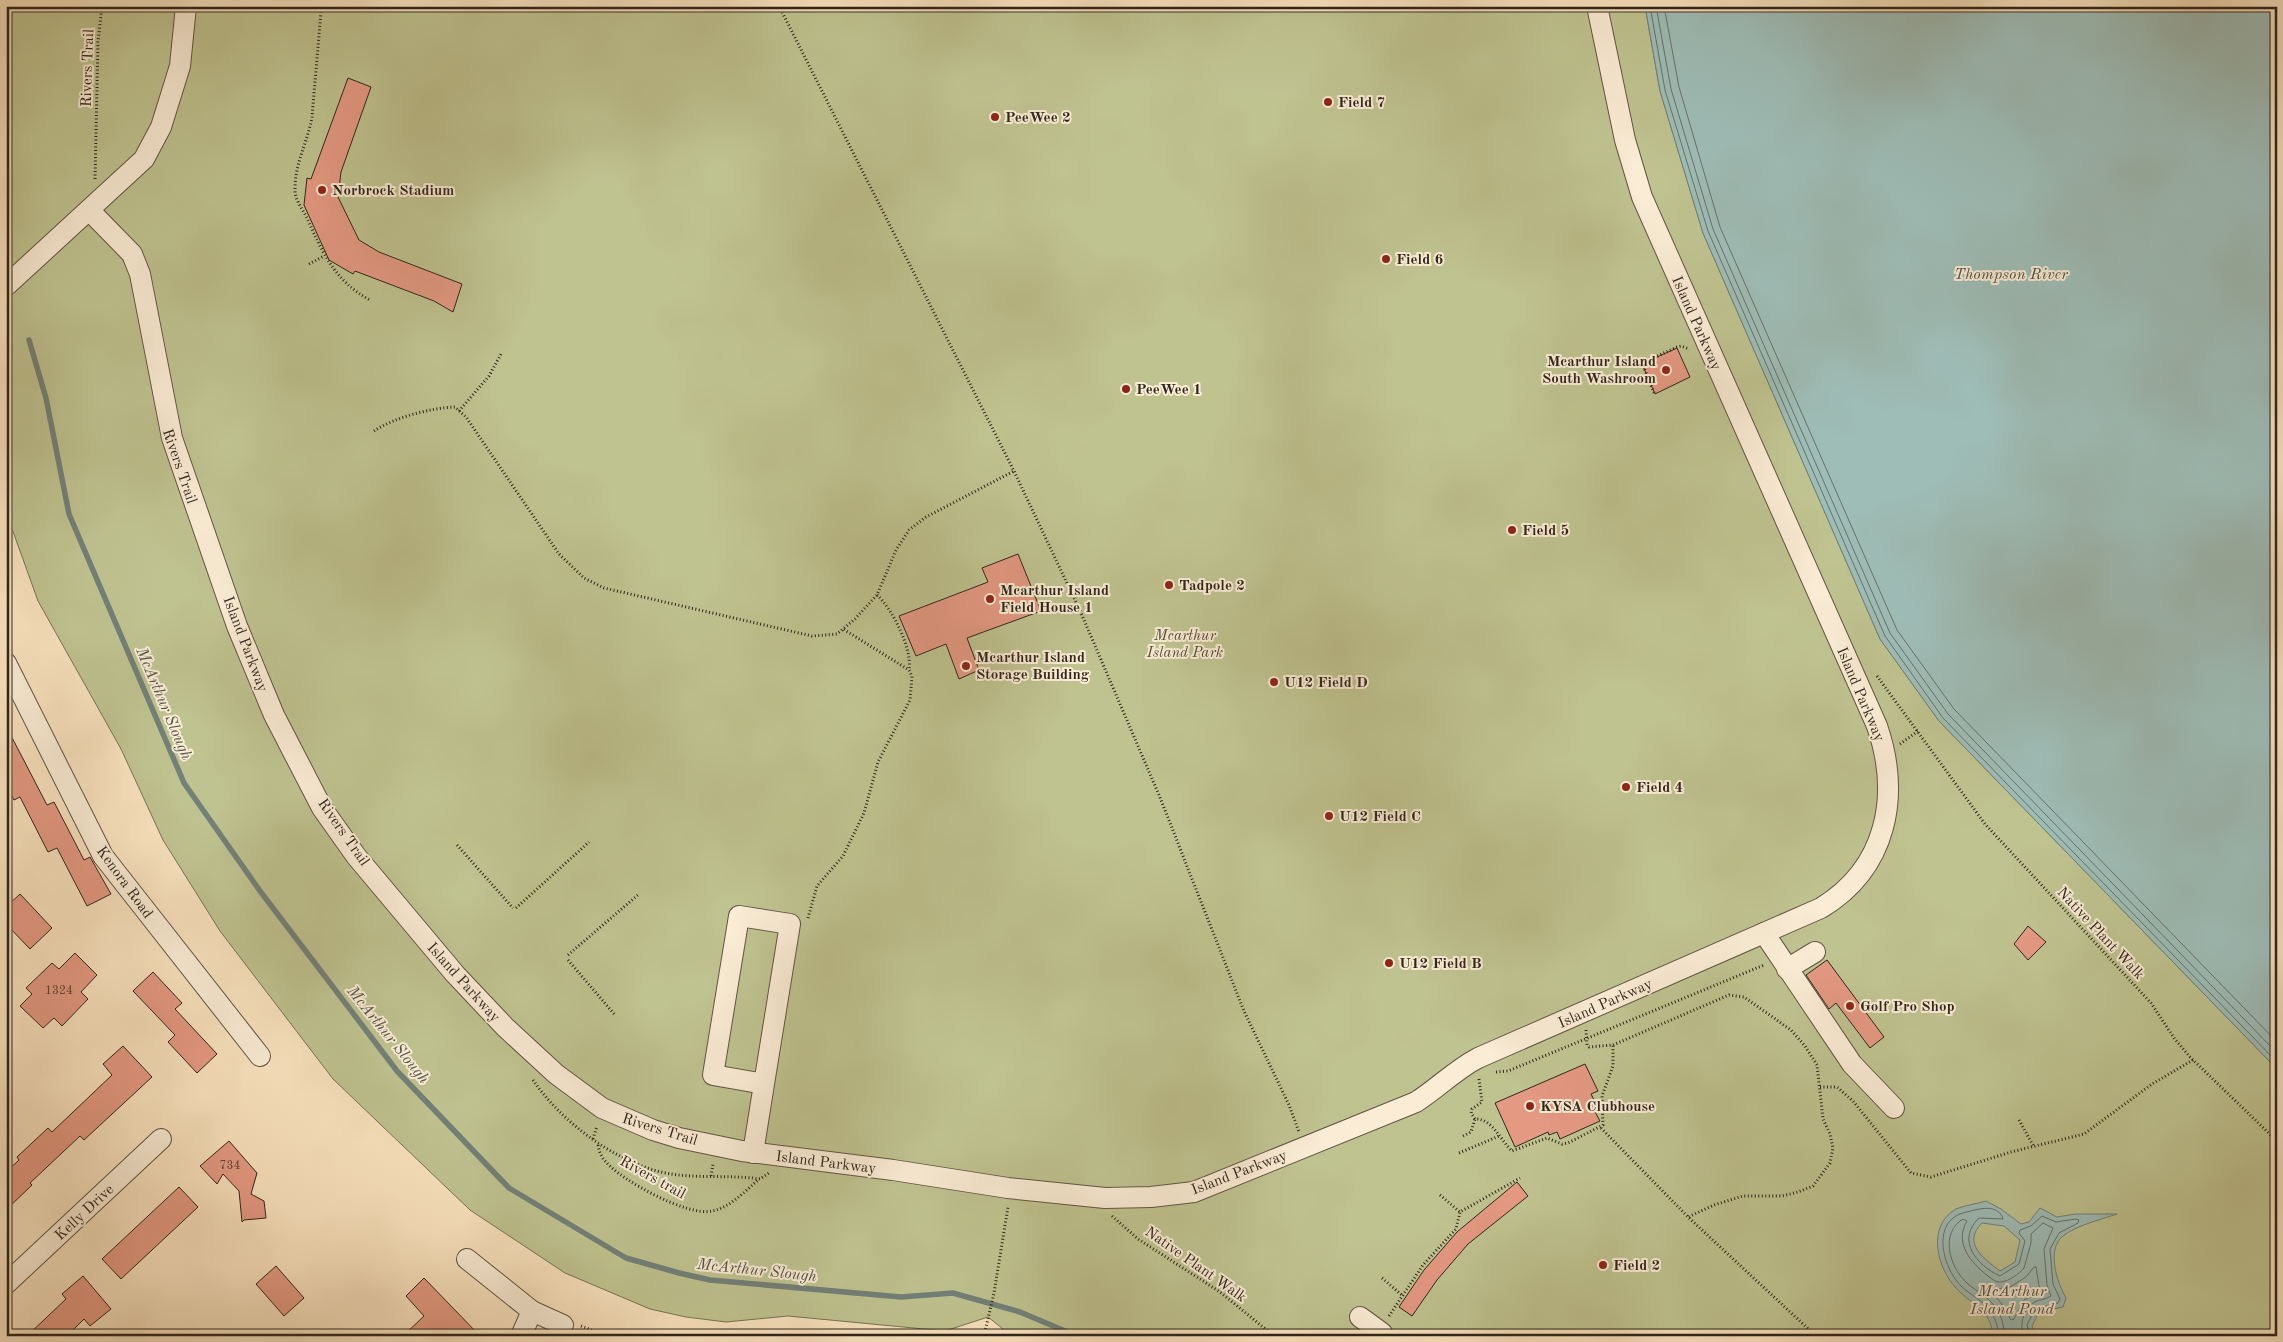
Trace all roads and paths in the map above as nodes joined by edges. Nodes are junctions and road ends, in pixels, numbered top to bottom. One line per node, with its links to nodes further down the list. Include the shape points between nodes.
1 (102, 6): 6 (path, Rivers Trail)
2 (186, 6): 7 (street, via 180,66 161,126 144,159)
3 (779, 6): 17 (path)
4 (1597, 6): 12 (street, Island Parkway, via 1625,140 1642,196)
5 (321, 12): 8 (path, via 312,117 301,151 295,192)
6 (94, 182)
7 (89, 210): 10 (street); 51 (street, Island Parkway, via 132,254 140,274 172,438 237,626 274,715 322,808 356,856 455,974 504,1027 556,1074 622,1119 679,1138)
8 (324, 256): 9 (path); 11 (path, via 354,292)
9 (309, 264)
10 (6, 286)
11 (370, 300)
12 (1710, 352): 14 (path, via 1701,354 1681,346 1642,363); 27 (street, Island Parkway, via 1877,726 1888,777 1886,818 1876,847 1852,883 1829,903)
13 (501, 354): 15 (path, via 488,376)
14 (1654, 393)
15 (459, 411): 16 (path, via 456,407 432,408 384,424); 19 (path, via 559,554 584,578 604,588 812,636 837,634)
16 (374, 431)
17 (1014, 471): 18 (path, via 926,517 909,530 896,550); 49 (path, via 1159,795 1244,1011 1289,1105)
18 (877, 595): 19 (path); 21 (path, via 892,613 909,658)
19 (843, 630): 21 (path)
20 (6, 663): 33 (street, Kenora Road, via 103,856)
21 (909, 670): 26 (path, via 912,676 910,700 878,762 856,831 843,856 817,886 808,920)
22 (1918, 731): 34 (path, Native Plant Walk, via 1985,824 2151,1003)
23 (589, 842): 24 (path, via 514,908)
24 (457, 845)
25 (638, 894): 31 (path, via 568,958)
26 (790, 924): 36 (street); 36 (street, via 738,916 713,1075)
27 (1764, 933): 29 (street); 30 (street, Island Parkway)
28 (1815, 952): 29 (street)
29 (1788, 969): 38 (street, via 1852,1064)
30 (1585, 1011): 32 (path, via 1587,1045); 49 (street, Island Parkway, via 1459,1068 1439,1088 1416,1102)
31 (615, 1015)
32 (1613, 1045): 37 (path, via 1729,995 1744,997 1776,1018 1801,1041 1817,1065); 42 (path, via 1613,1066 1602,1096 1604,1121)
33 (260, 1056)
34 (2193, 1060): 47 (path, Native Plant Walk); 50 (path, via 2152,1084 2084,1134)
35 (1479, 1073): 39 (path, via 1482,1102 1471,1111)
36 (764, 1084): 51 (street)
37 (1820, 1087): 50 (path, via 1837,1087 1853,1101 1911,1173 1931,1177); 59 (path, via 1823,1119 1833,1148 1830,1163 1813,1186 1782,1196 1743,1196)
38 (1894, 1108)
39 (1475, 1119): 43 (path, via 1471,1132); 44 (path, via 1486,1121)
40 (2019, 1120): 50 (path)
41 (598, 1121): 46 (path)
42 (1601, 1128): 44 (path, via 1568,1143 1547,1138 1512,1151); 59 (path)
43 (1464, 1136)
44 (1499, 1136): 52 (path)
45 (161, 1139): 62 (street, Kelly Drive)
46 (593, 1139)
47 (2277, 1141)
48 (598, 1144): 54 (path, Rivers trail, via 606,1162 619,1173 688,1209 704,1212 721,1208)
49 (1304, 1146): 51 (street, Island Parkway, via 1194,1192 1105,1198)
50 (2034, 1148)
51 (753, 1153)
52 (1459, 1154)
53 (1520, 1178): 58 (path)
54 (760, 1179)
55 (1440, 1195): 58 (path)
56 (1009, 1199): 69 (path)
57 (1110, 1208): 70 (path, Native Plant Walk, via 1112,1216 1138,1239 1220,1292)
58 (1460, 1212): 63 (path, via 1456,1229 1424,1264)
59 (1688, 1217): 71 (path)
60 (468, 1260): 64 (street)
61 (1382, 1278): 63 (path)
62 (6, 1284)
63 (1403, 1296): 67 (path)
64 (532, 1311): 66 (street); 68 (street)
65 (1360, 1317): 67 (street)
66 (563, 1325)
67 (1380, 1332)
68 (522, 1336)
69 (984, 1336)
70 (1274, 1336)
71 (1816, 1336)

